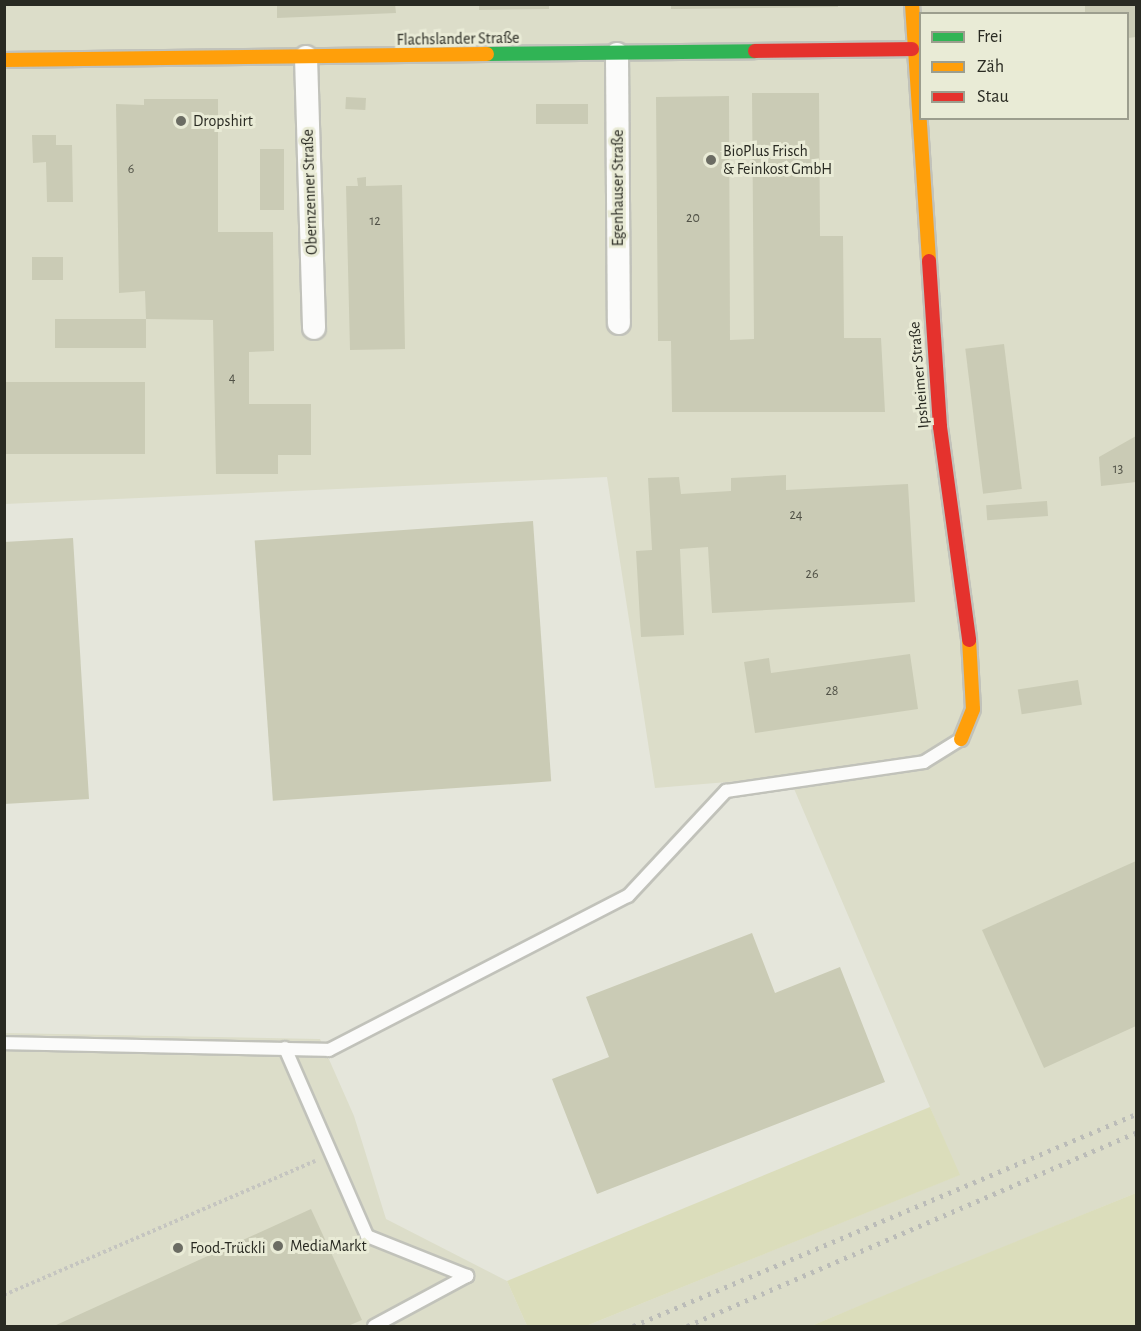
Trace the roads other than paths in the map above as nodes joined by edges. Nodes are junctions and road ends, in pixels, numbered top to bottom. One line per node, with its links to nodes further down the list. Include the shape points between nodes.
1 (912, 4): 2 (street, Ipsheimer Straße)
2 (912, 49): 3 (street, Flachslander Straße); 8 (street, Ipsheimer Straße, via 940,427 971,654 973,709)
3 (617, 54): 4 (street, Flachslander Straße); 6 (street, Egenhauser Straße)
4 (306, 57): 5 (street, Flachslander Straße); 7 (street, Obernzenner Straße)
5 (4, 60)
6 (619, 323)
7 (314, 328)
8 (960, 740): 10 (lane, via 924,762 726,791 628,896 329,1050)
9 (4, 1043): 10 (lane)
10 (285, 1048): 11 (lane, via 367,1236 467,1276)
11 (374, 1326)

